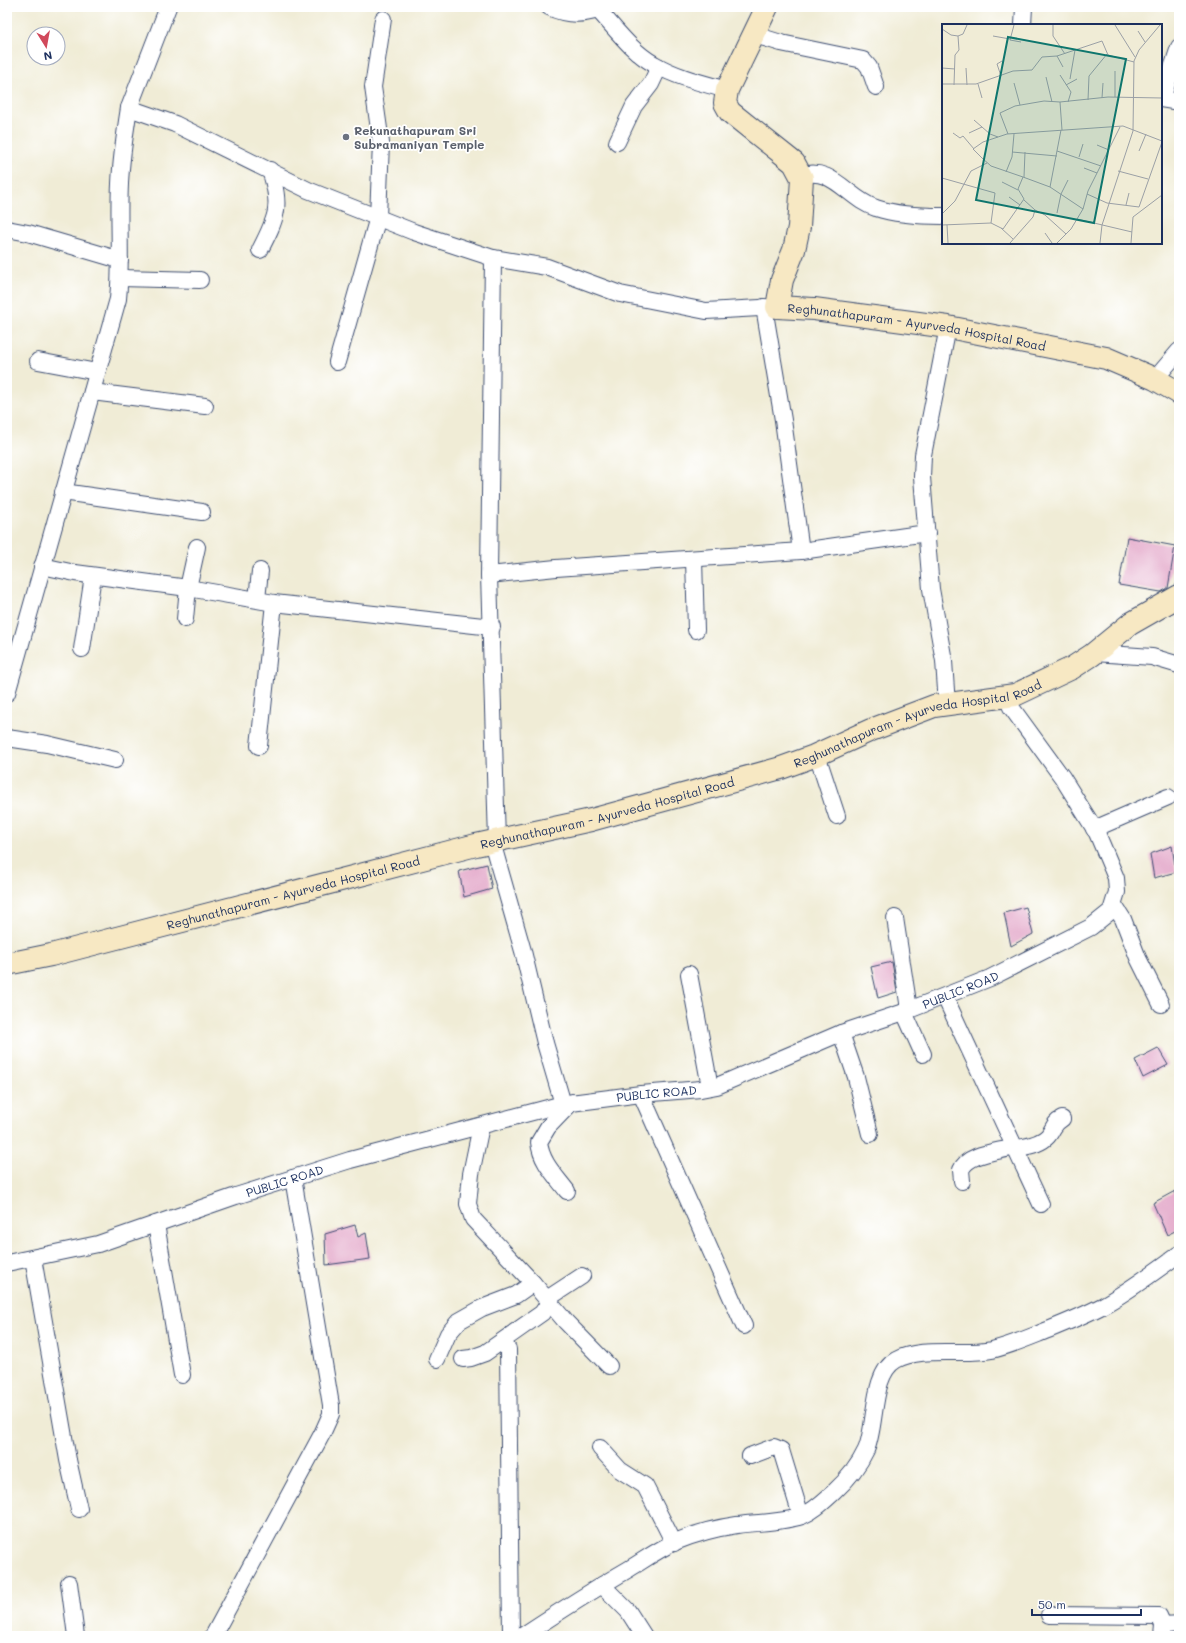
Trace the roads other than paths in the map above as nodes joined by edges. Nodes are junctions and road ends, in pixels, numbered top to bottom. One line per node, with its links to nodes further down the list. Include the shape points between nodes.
1 (168, 7): 16 (street)
2 (548, 7): 5 (street, via 558,12 576,15)
3 (768, 7): 8 (main road)
4 (1024, 7): 7 (street)
5 (596, 9): 10 (street, via 644,57)
6 (383, 19): 21 (street, via 373,87 381,142)
7 (1023, 24)
8 (755, 35): 11 (street, via 863,60 869,67); 12 (main road)
9 (1179, 47): 13 (street)
10 (659, 67): 12 (street); 17 (street, via 651,84 634,106)
11 (876, 87)
12 (727, 90): 19 (main road, via 727,108 794,163)
13 (1162, 96)
14 (1162, 99): 15 (street)
15 (1179, 102)
16 (129, 108): 18 (street, via 175,124); 25 (street, via 122,158)
17 (616, 142)
18 (270, 170): 21 (street, via 308,190); 23 (street, via 277,194 277,204 272,226)
19 (801, 176): 20 (street, via 814,173 826,175 860,200 877,208 920,216); 28 (main road, Reghunathapuram - Ayurveda Hospital Road, via 800,227 794,250)
20 (942, 216)
21 (378, 217): 24 (street, via 414,232); 32 (street)
22 (7, 229): 25 (street)
23 (260, 250)
24 (493, 258): 28 (street, via 547,267 620,294 706,311); 46 (street)
25 (120, 260): 26 (street)
26 (120, 278): 27 (street); 33 (street, via 118,299)
27 (200, 280)
28 (771, 307): 29 (main road, Reghunathapuram - Ayurveda Hospital Road, via 814,309); 42 (street)
29 (948, 327): 34 (main road, Reghunathapuram - Ayurveda Hospital Road, via 1106,358); 40 (street, via 923,455 922,477)
30 (1179, 351): 34 (street)
31 (38, 361): 33 (street)
32 (337, 362)
33 (97, 372): 35 (street)
34 (1155, 379): 36 (main road, Reghunathapuram - Ayurveda Hospital Road)
35 (92, 392): 37 (street); 38 (street)
36 (1179, 392)
37 (205, 406)
38 (63, 492): 39 (street); 44 (street)
39 (202, 512)
40 (927, 533): 42 (street); 60 (street, via 931,589 944,661)
41 (197, 547): 48 (street)
42 (801, 551): 43 (street)
43 (694, 559): 46 (street); 54 (street)
44 (42, 566): 47 (street); 58 (street)
45 (260, 571): 50 (street)
46 (489, 575): 53 (street)
47 (93, 576): 48 (street); 55 (street)
48 (188, 588): 50 (street); 52 (street)
49 (1179, 596): 56 (main road, Reghunathapuram - Ayurveda Hospital Road, via 1130,624)
50 (257, 599): 51 (street)
51 (274, 603): 53 (street); 62 (street)
52 (185, 618)
53 (492, 627): 68 (street)
54 (696, 630)
55 (82, 649)
56 (1095, 653): 57 (street, via 1152,657); 59 (main road, Reghunathapuram - Ayurveda Hospital Road, via 1040,684)
57 (1179, 665)
58 (7, 693)
59 (1006, 697): 60 (main road, Reghunathapuram - Ayurveda Hospital Road); 67 (street, via 1062,777)
60 (947, 705): 63 (main road, Reghunathapuram - Ayurveda Hospital Road, via 934,706 871,730)
61 (7, 738): 64 (street, via 47,744)
62 (259, 746)
63 (817, 755): 66 (street); 68 (main road, Reghunathapuram - Ayurveda Hospital Road, via 781,768 591,820)
64 (115, 760)
65 (1168, 797): 67 (street)
66 (837, 816)
67 (1094, 829): 69 (street, via 1116,878 1117,892)
68 (494, 841): 71 (main road, Reghunathapuram - Ayurveda Hospital Road, via 51,955); 80 (street, via 545,1043)
69 (1114, 905): 73 (street, PUBLIC ROAD, via 1109,913 1091,927 990,978); 74 (street, via 1123,919 1138,958)
70 (895, 918): 75 (street)
71 (7, 964)
72 (689, 974): 78 (street)
73 (945, 997): 75 (street, PUBLIC ROAD); 84 (street)
74 (1161, 1004)
75 (903, 1012): 76 (street, PUBLIC ROAD); 77 (street)
76 (841, 1033): 78 (street, PUBLIC ROAD, via 728,1082); 83 (street, via 856,1077)
77 (917, 1052)
78 (710, 1087): 79 (street, PUBLIC ROAD)
79 (640, 1094): 80 (street, PUBLIC ROAD); 96 (street)
80 (568, 1103): 82 (street, PUBLIC ROAD); 87 (street, via 539,1142 540,1154)
81 (1062, 1119): 84 (street, via 1054,1124 1049,1136 1042,1141)
82 (481, 1126): 85 (street, PUBLIC ROAD, via 350,1160); 94 (street, via 471,1174 469,1211 473,1219)
83 (870, 1134)
84 (1015, 1148): 86 (street, via 966,1162 960,1170); 88 (street)
85 (293, 1178): 89 (street, PUBLIC ROAD); 113 (street, via 331,1414)
86 (962, 1181)
87 (567, 1191)
88 (1041, 1204)
89 (156, 1224): 91 (street, PUBLIC ROAD, via 98,1244); 101 (street)
90 (1179, 1254): 105 (street, via 1104,1305 1017,1342 992,1350 915,1354 895,1360 888,1366 881,1379 874,1422 866,1449 854,1469 818,1507)
91 (33, 1258): 92 (street, PUBLIC ROAD); 104 (street)
92 (7, 1263)
93 (582, 1276): 95 (street)
94 (533, 1283): 95 (street); 98 (street, via 516,1295 482,1308 459,1321 448,1334)
95 (549, 1300): 99 (street, via 542,1312 485,1353); 100 (street, via 566,1322)
96 (744, 1326)
97 (508, 1349): 114 (street)
98 (437, 1359)
99 (463, 1359)
100 (609, 1366)
101 (182, 1374)
102 (600, 1448): 106 (street, via 620,1470 645,1486)
103 (750, 1456): 105 (street, via 774,1447 781,1450)
104 (79, 1509)
105 (801, 1516): 106 (street, via 738,1525)
106 (674, 1542): 108 (street)
107 (69, 1583): 112 (street)
108 (602, 1585): 115 (street); 116 (street, via 628,1610)
109 (1049, 1615): 111 (street, via 1159,1616)
110 (1179, 1624): 111 (street)
111 (1162, 1630)
112 (76, 1636)
113 (214, 1636)
114 (511, 1636)
115 (522, 1636)
116 (644, 1636)

